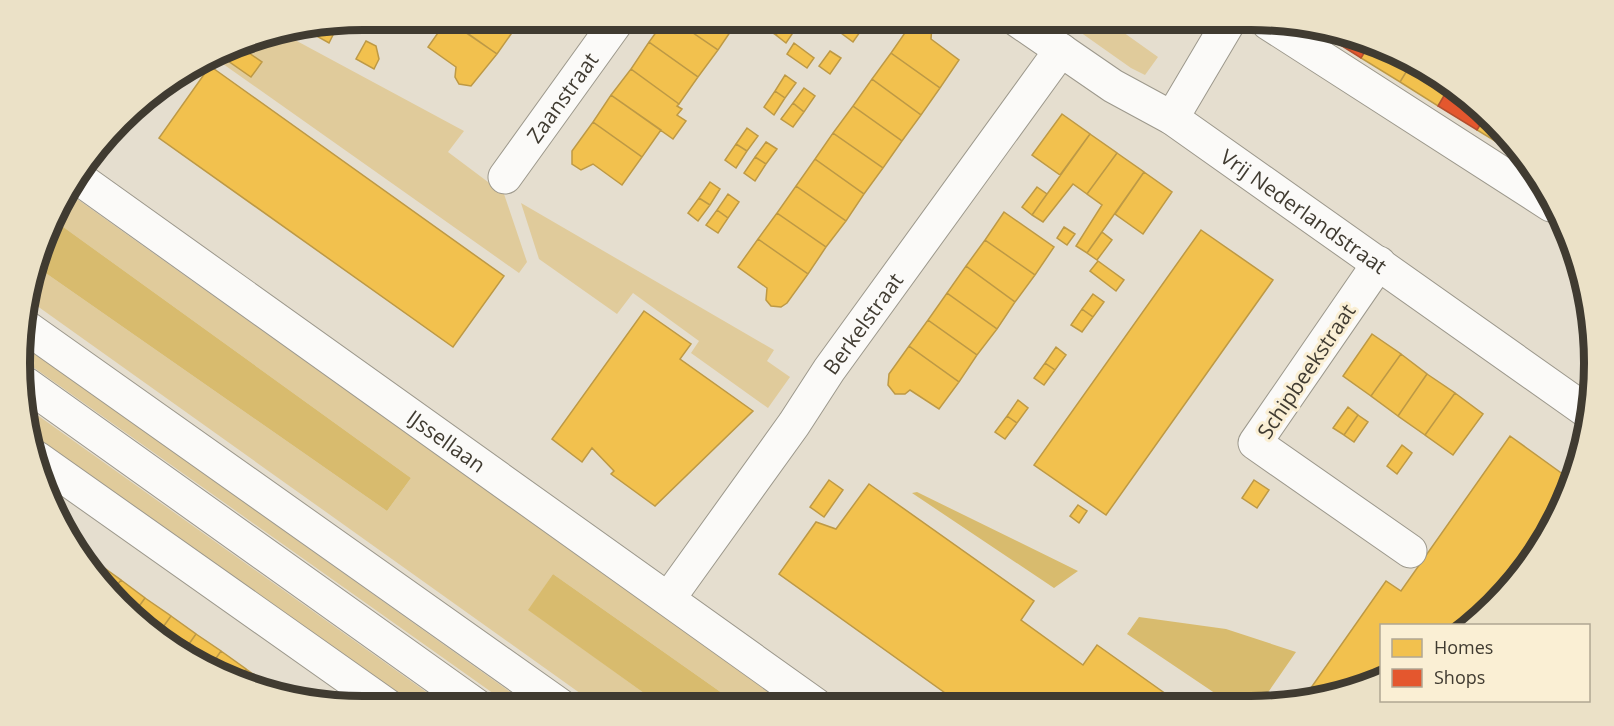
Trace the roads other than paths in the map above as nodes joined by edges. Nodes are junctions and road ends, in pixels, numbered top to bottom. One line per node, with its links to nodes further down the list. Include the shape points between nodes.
1 (611, 30): 7 (street, Zaanstraat)
2 (1032, 30): 5 (street, Vrij Nederlandstraat)
3 (1224, 30): 6 (street)
4 (1282, 32): 9 (street)
5 (1061, 50): 6 (street, Vrij Nederlandstraat, via 1113,87); 16 (street, Berkelstraat)
6 (1172, 118): 10 (street, Vrij Nederlandstraat)
7 (505, 177)
8 (84, 182): 16 (street, IJssellaan)
9 (1539, 197)
10 (1379, 263): 13 (street, Vrij Nederlandstraat); 15 (street, Schipbeekstraat, via 1255,443)
11 (32, 331): 19 (street)
12 (31, 388): 18 (street)
13 (1581, 407)
14 (46, 464): 17 (street)
15 (1410, 551)
16 (669, 598): 20 (street, IJssellaan)
17 (374, 696)
18 (463, 696)
19 (547, 696)
20 (804, 696)

